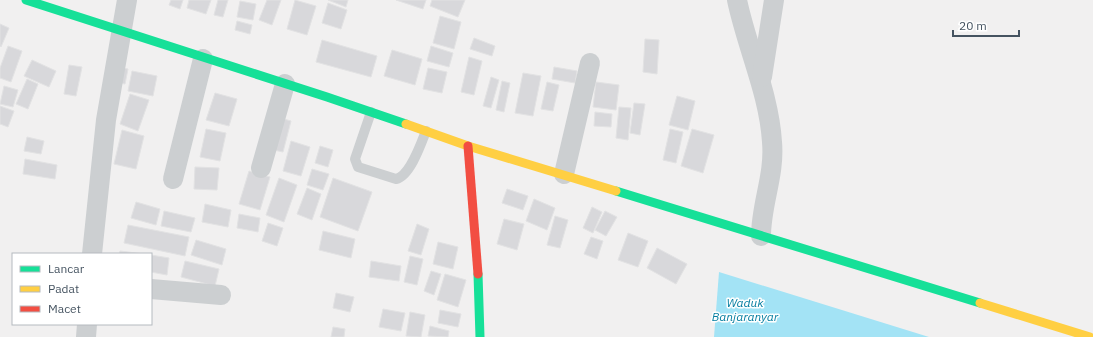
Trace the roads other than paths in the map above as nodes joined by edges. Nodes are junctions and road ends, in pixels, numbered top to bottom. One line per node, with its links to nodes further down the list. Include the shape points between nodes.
1 (26, 0): 5 (main road)
2 (127, 0): 5 (street)
3 (741, 0): 8 (street)
4 (774, 0): 8 (street)
5 (121, 32): 6 (main road); 17 (street, via 106,120)
6 (203, 58): 9 (main road); 15 (street)
7 (590, 63): 14 (street)
8 (761, 83): 16 (street, via 769,116 772,144 772,169)
9 (285, 84): 10 (main road); 13 (street)
10 (371, 112): 11 (main road); 11 (lane, via 355,159 358,167 396,179 403,177)
11 (426, 132): 12 (main road)
12 (468, 146): 14 (main road); 22 (main road, via 477,251)
13 (261, 168)
14 (564, 174): 16 (main road)
15 (173, 179)
16 (761, 227): 23 (main road)
17 (92, 253)
18 (152, 289): 19 (street)
19 (221, 295)
20 (87, 325): 21 (street)
21 (86, 337)
22 (480, 337)
23 (1090, 337)

